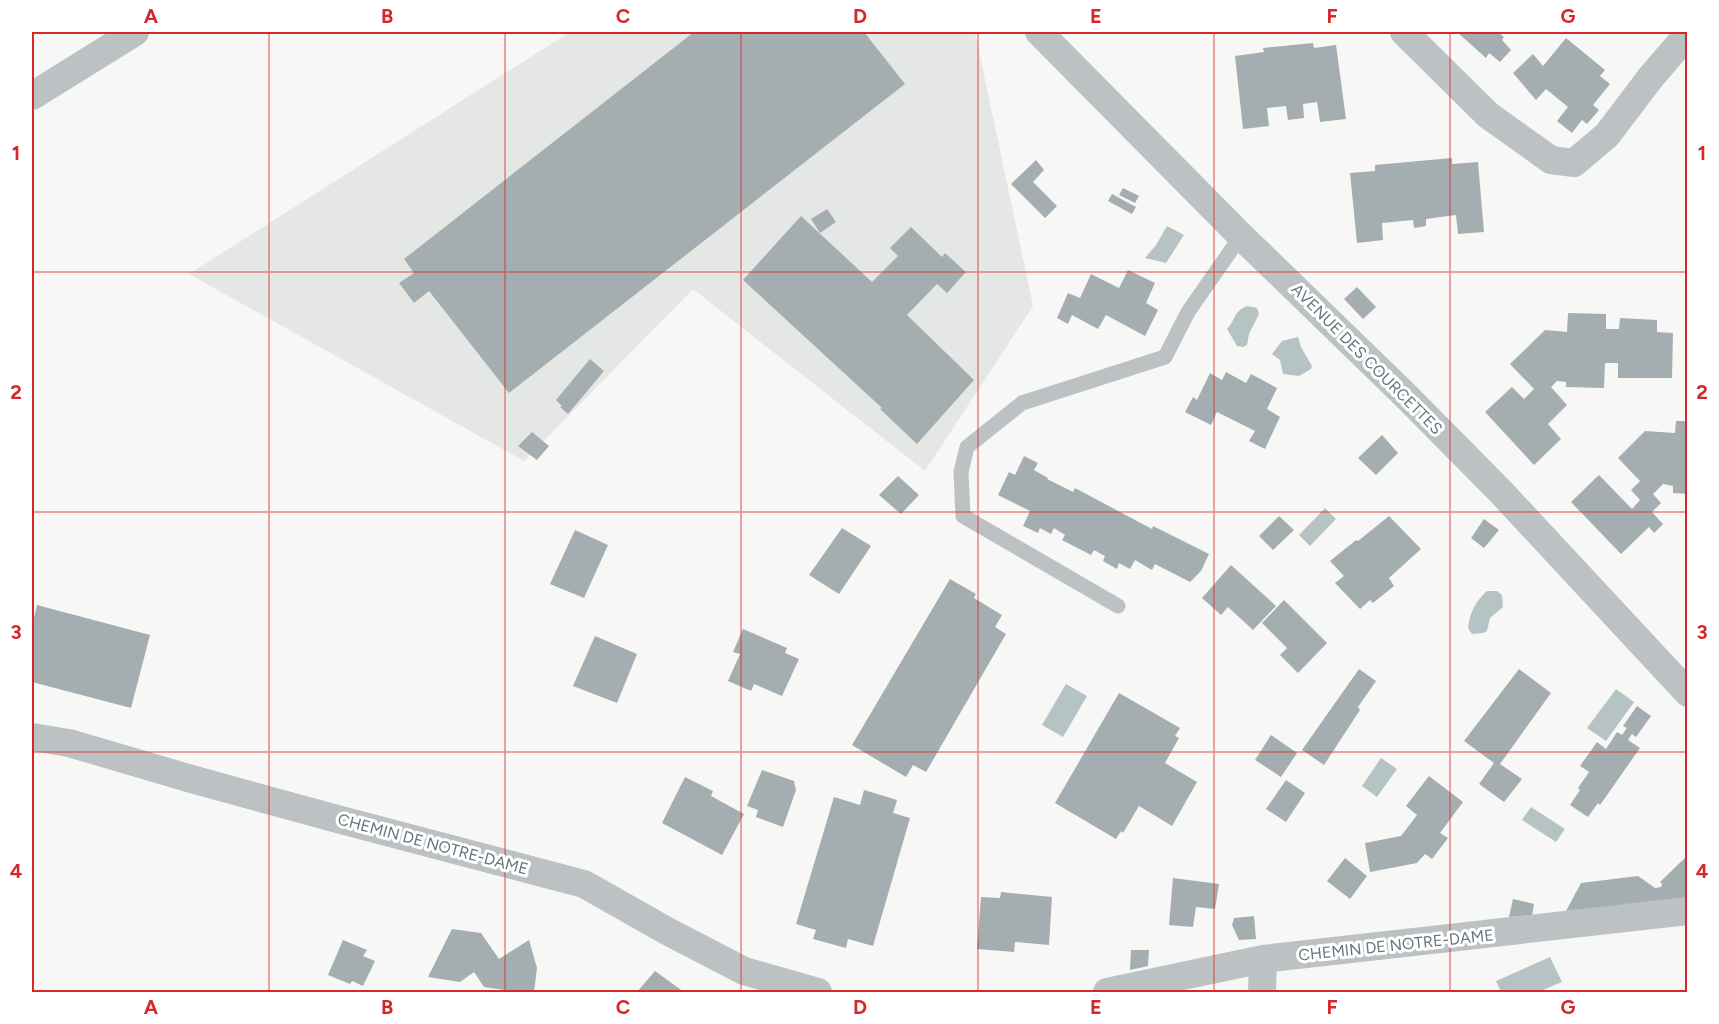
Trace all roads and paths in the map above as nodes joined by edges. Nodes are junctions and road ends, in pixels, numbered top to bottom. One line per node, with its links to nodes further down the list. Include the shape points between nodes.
1 (135, 32): 5 (street)
2 (1039, 32): 6 (street, AVENUE DES COURCETTES)
3 (1404, 32): 4 (street, via 1488,115 1551,160 1574,163 1607,135)
4 (1688, 34)
5 (32, 96)
6 (1241, 236): 7 (lane, via 1188,312 1165,357 1022,403 967,447 961,472 963,516); 8 (street, AVENUE DES COURCETTES, via 1500,491)
7 (1118, 606)
8 (1688, 693)
9 (32, 737): 12 (street, CHEMIN DE NOTRE-DAME, via 69,743 584,884 744,971)
10 (1688, 911): 11 (street, CHEMIN DE NOTRE-DAME)
11 (1263, 959): 13 (street, CHEMIN DE NOTRE-DAME); 14 (street)
12 (818, 993)
13 (1107, 993)
14 (1262, 993)

